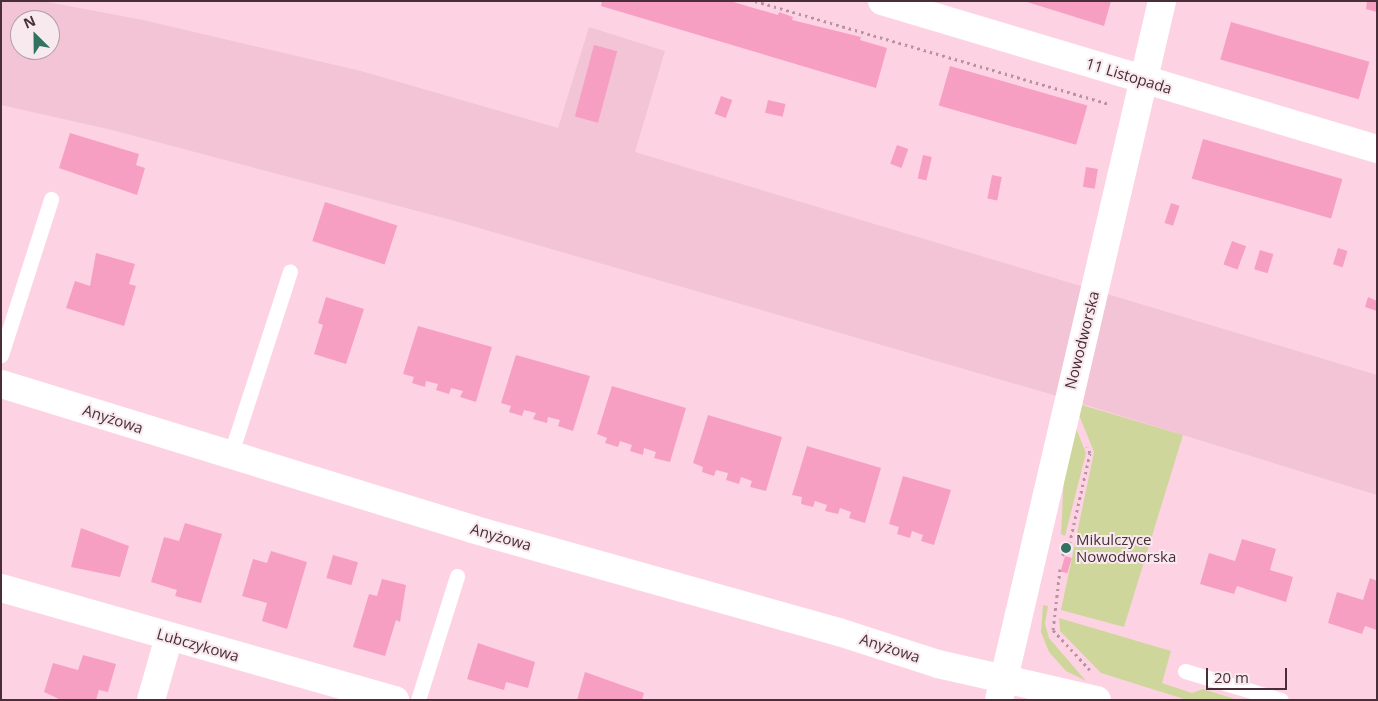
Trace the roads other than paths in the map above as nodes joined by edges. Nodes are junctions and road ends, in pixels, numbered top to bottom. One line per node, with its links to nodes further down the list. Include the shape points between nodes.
1 (882, 1): 3 (street, 11 Listopada)
2 (1162, 1): 3 (street, Nowodworska)
3 (1144, 81): 4 (street, 11 Listopada); 14 (street, Nowodworska)
4 (1377, 149)
5 (51, 198): 7 (lane)
6 (290, 271): 9 (lane)
7 (1, 355)
8 (1, 384): 9 (street, Anyżowa)
9 (230, 456): 14 (street, Anyżowa, via 472,529 839,632 938,664)
10 (457, 576): 17 (lane)
11 (1, 588): 12 (street, Lubczykowa)
12 (169, 637): 15 (street); 16 (street, Lubczykowa)
13 (1184, 671): 19 (lane)
14 (1001, 689): 18 (street, Anyżowa)
15 (151, 700)
16 (395, 700)
17 (418, 700)
18 (1097, 700)
19 (1282, 700)

